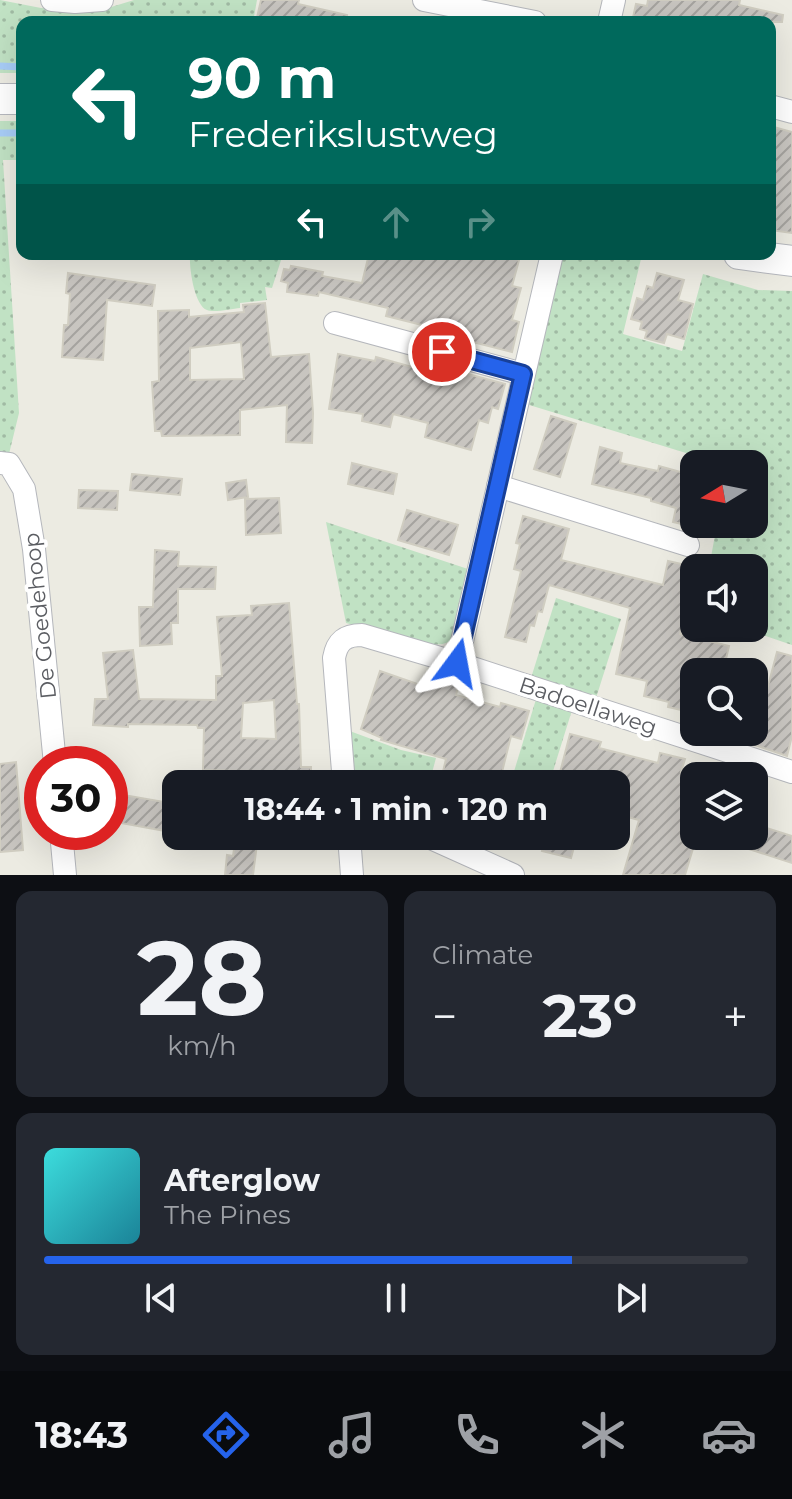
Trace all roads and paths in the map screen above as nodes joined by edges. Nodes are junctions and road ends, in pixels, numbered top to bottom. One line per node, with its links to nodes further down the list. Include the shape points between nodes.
1 (52, 0): 2 (street)
2 (102, 0)
3 (424, 0): 4 (street)
4 (505, 16)
5 (551, 260): 7 (street)
6 (335, 323): 7 (street)
7 (523, 374): 9 (street)
8 (7, 467): 12 (street, De Goedehoop, via 24,489 34,549)
9 (498, 486): 10 (street); 11 (street)
10 (688, 545)
11 (457, 663): 13 (street, Badoellaweg, via 362,635 345,637 334,658); 14 (street, Badoellaweg)
12 (53, 746)
13 (343, 770)
14 (792, 772)
15 (63, 850): 18 (street)
16 (350, 850): 19 (street)
17 (457, 850): 20 (street)
18 (65, 875)
19 (352, 875)
20 (513, 875)

